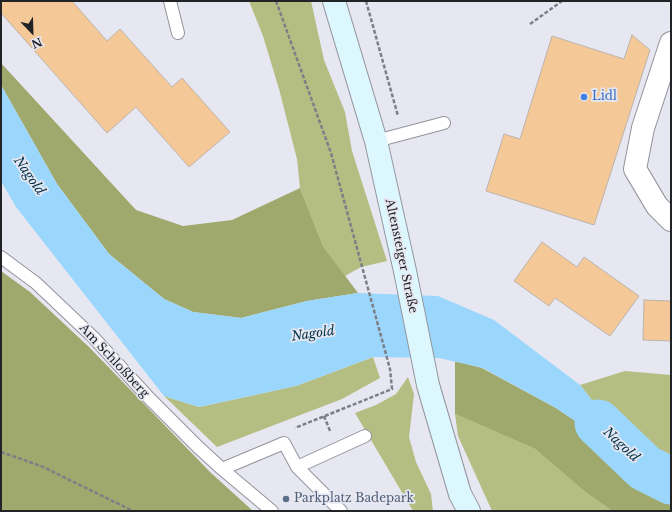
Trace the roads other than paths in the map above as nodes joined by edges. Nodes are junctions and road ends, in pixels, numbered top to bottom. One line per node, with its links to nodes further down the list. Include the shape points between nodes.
1 (170, 1): 3 (lane)
2 (334, 1): 6 (main road, Altensteiger Straße)
3 (178, 34)
4 (671, 43): 7 (street, via 643,128 635,169 657,206)
5 (444, 123): 6 (lane)
6 (376, 141): 14 (main road, Altensteiger Straße, via 428,385 460,494)
7 (671, 220)
8 (1, 257): 11 (lane, Am Schloßberg, via 36,283 94,338 149,398)
9 (364, 436): 10 (lane)
10 (298, 467): 11 (lane, via 284,443); 13 (lane)
11 (222, 469): 12 (lane, Am Schloßberg)
12 (272, 511)
13 (341, 511)
14 (469, 511)

